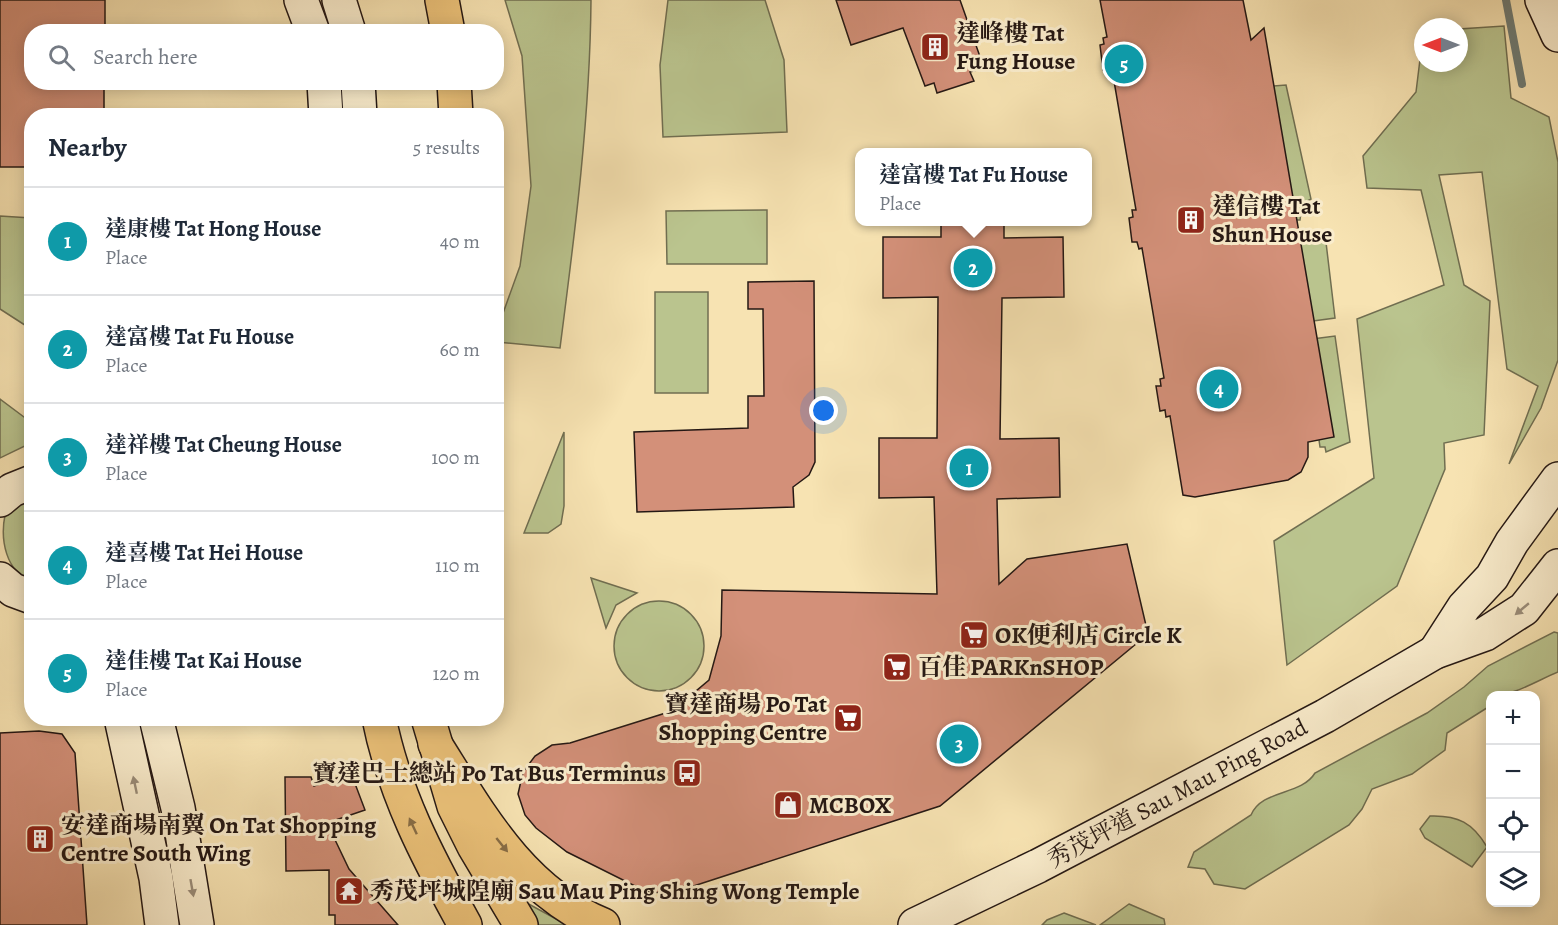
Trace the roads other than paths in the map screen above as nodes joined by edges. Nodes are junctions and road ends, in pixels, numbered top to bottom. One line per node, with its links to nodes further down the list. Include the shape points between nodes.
1 (301, 0): 5 (main road)
2 (339, 0): 6 (main road)
3 (442, 0): 7 (main road)
4 (1542, 0): 8 (main road)
5 (310, 24)
6 (346, 24)
7 (446, 24)
8 (1558, 35)
9 (324, 90): 12 (main road)
10 (358, 90): 13 (main road)
11 (454, 90): 14 (main road)
12 (326, 108)
13 (360, 108)
14 (456, 108)
15 (1558, 479): 18 (main road, 秀茂坪道 Sau Mau Ping Road)
16 (24, 485): 17 (main road)
17 (0, 500)
18 (1512, 542): 20 (main road); 22 (main road, 秀茂坪道 Sau Mau Ping Road, via 1492,577 1464,607)
19 (0, 579): 21 (main road)
20 (1557, 580): 22 (main road, 秀茂坪道 Sau Mau Ping Road, one-way to 22, via 1524,609 1485,634)
21 (24, 594)
22 (1435, 652): 34 (main road, 秀茂坪道 Sau Mau Ping Road, via 1325,716 1038,866)
23 (123, 726): 28 (main road, one-way to 23, via 156,878)
24 (158, 726): 29 (main road, one-way to 29)
25 (380, 726): 27 (main road, one-way to 25, via 403,805)
26 (432, 731): 32 (main road, via 454,806); 33 (main road, one-way to 33, via 494,835 522,870 547,894)
27 (439, 879): 30 (main road); 31 (main road)
28 (162, 925)
29 (197, 925)
30 (446, 925)
31 (465, 925)
32 (521, 925)
33 (603, 925)
34 (915, 925)

